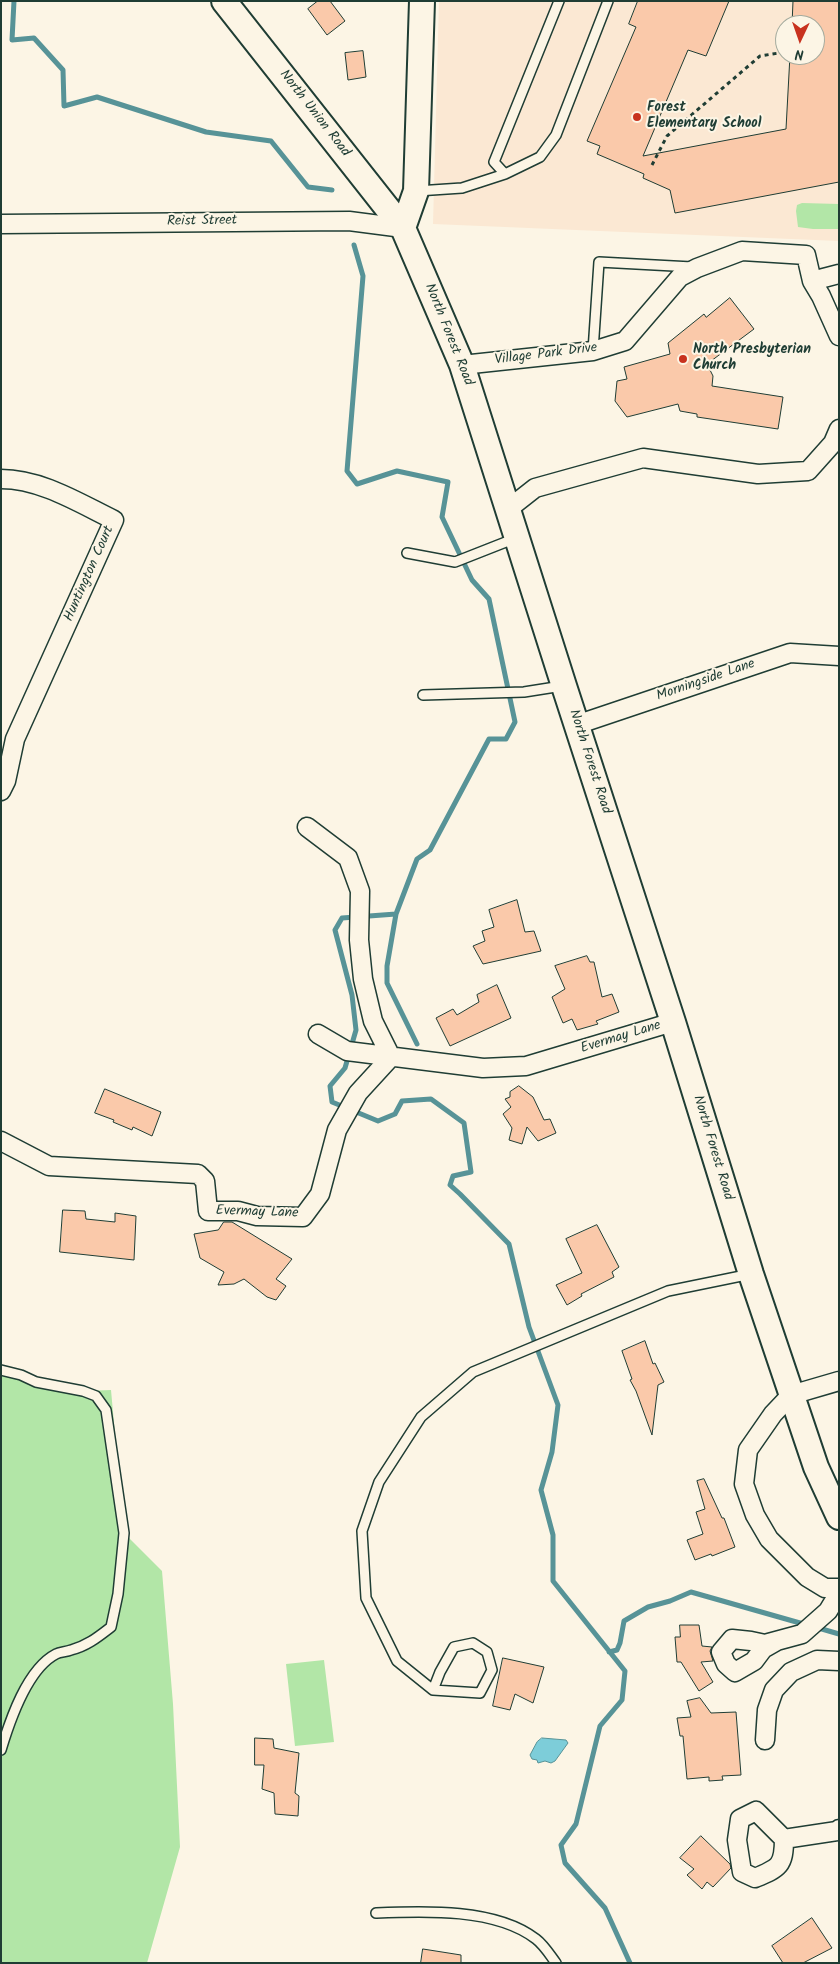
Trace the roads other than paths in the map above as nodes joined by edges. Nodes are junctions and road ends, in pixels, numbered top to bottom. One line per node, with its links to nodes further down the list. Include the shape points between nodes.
1 (224, 1): 8 (main road, North Union Road)
2 (422, 1): 6 (main road)
3 (559, 1): 5 (lane, via 494,162)
4 (608, 1): 5 (lane, via 556,135 540,157)
5 (505, 174): 6 (lane, via 462,188)
6 (416, 191): 8 (main road)
7 (1, 224): 8 (street, Reist Street, via 349,221)
8 (403, 228): 14 (main road, North Forest Road)
9 (697, 268): 11 (street, Village Park Drive, via 742,251 806,255); 13 (street, Village Park Drive, via 680,277 625,341); 13 (lane, via 599,262)
10 (839, 274): 11 (street)
11 (812, 281): 12 (street, Village Park Drive)
12 (839, 336)
13 (593, 350): 14 (street, Village Park Drive)
14 (462, 365): 17 (main road, North Forest Road)
15 (839, 429): 17 (street, via 832,443 808,471 758,474 643,458 535,488)
16 (1, 479): 24 (street, Huntington Court, via 45,488 114,520)
17 (507, 510): 18 (main road, North Forest Road)
18 (516, 537): 19 (lane, via 455,562); 21 (main road, North Forest Road)
19 (407, 553)
20 (839, 656): 23 (street, Morningside Lane, via 790,653)
21 (564, 686): 22 (lane, via 524,692); 23 (main road, North Forest Road)
22 (423, 694)
23 (576, 725): 27 (main road, North Forest Road)
24 (8, 744): 25 (street, Huntington Court, via 6,781)
25 (1, 791)
26 (307, 827): 29 (street, via 348,858 360,890 359,940 363,979 373,1020)
27 (673, 1022): 29 (street, Evermay Lane, via 526,1066 483,1068); 31 (main road, North Forest Road)
28 (318, 1034): 29 (street, Evermay Lane, via 347,1051)
29 (391, 1057): 30 (street, Evermay Lane, via 353,1100 337,1130 320,1194 303,1217 208,1211 204,1181 198,1174 49,1166)
30 (1, 1141)
31 (751, 1274): 34 (main road, North Forest Road); 40 (lane, via 668,1291 473,1372 421,1416 380,1482 362,1531 366,1598 397,1661)
32 (1, 1370): 42 (lane, via 96,1396 106,1410 124,1533 111,1627 90,1643 56,1654 34,1672 10,1722)
33 (839, 1381): 34 (street)
34 (791, 1395): 35 (main road, North Forest Road, via 816,1467); 36 (street, via 748,1450 744,1484 755,1515 770,1539 807,1576 825,1588)
35 (839, 1517)
36 (839, 1588)
37 (839, 1592): 38 (street, via 828,1611 802,1634)
38 (777, 1641)
39 (839, 1661): 41 (street, via 817,1660 791,1672 774,1690 767,1710)
40 (433, 1690): 40 (lane, via 480,1693 492,1670 487,1652 473,1643 454,1647)
41 (765, 1740)
42 (1, 1750)
43 (839, 1829): 44 (street)
44 (784, 1840)
45 (376, 1913): 46 (lane, via 422,1911 492,1918 516,1926 538,1940)
46 (556, 1963)

